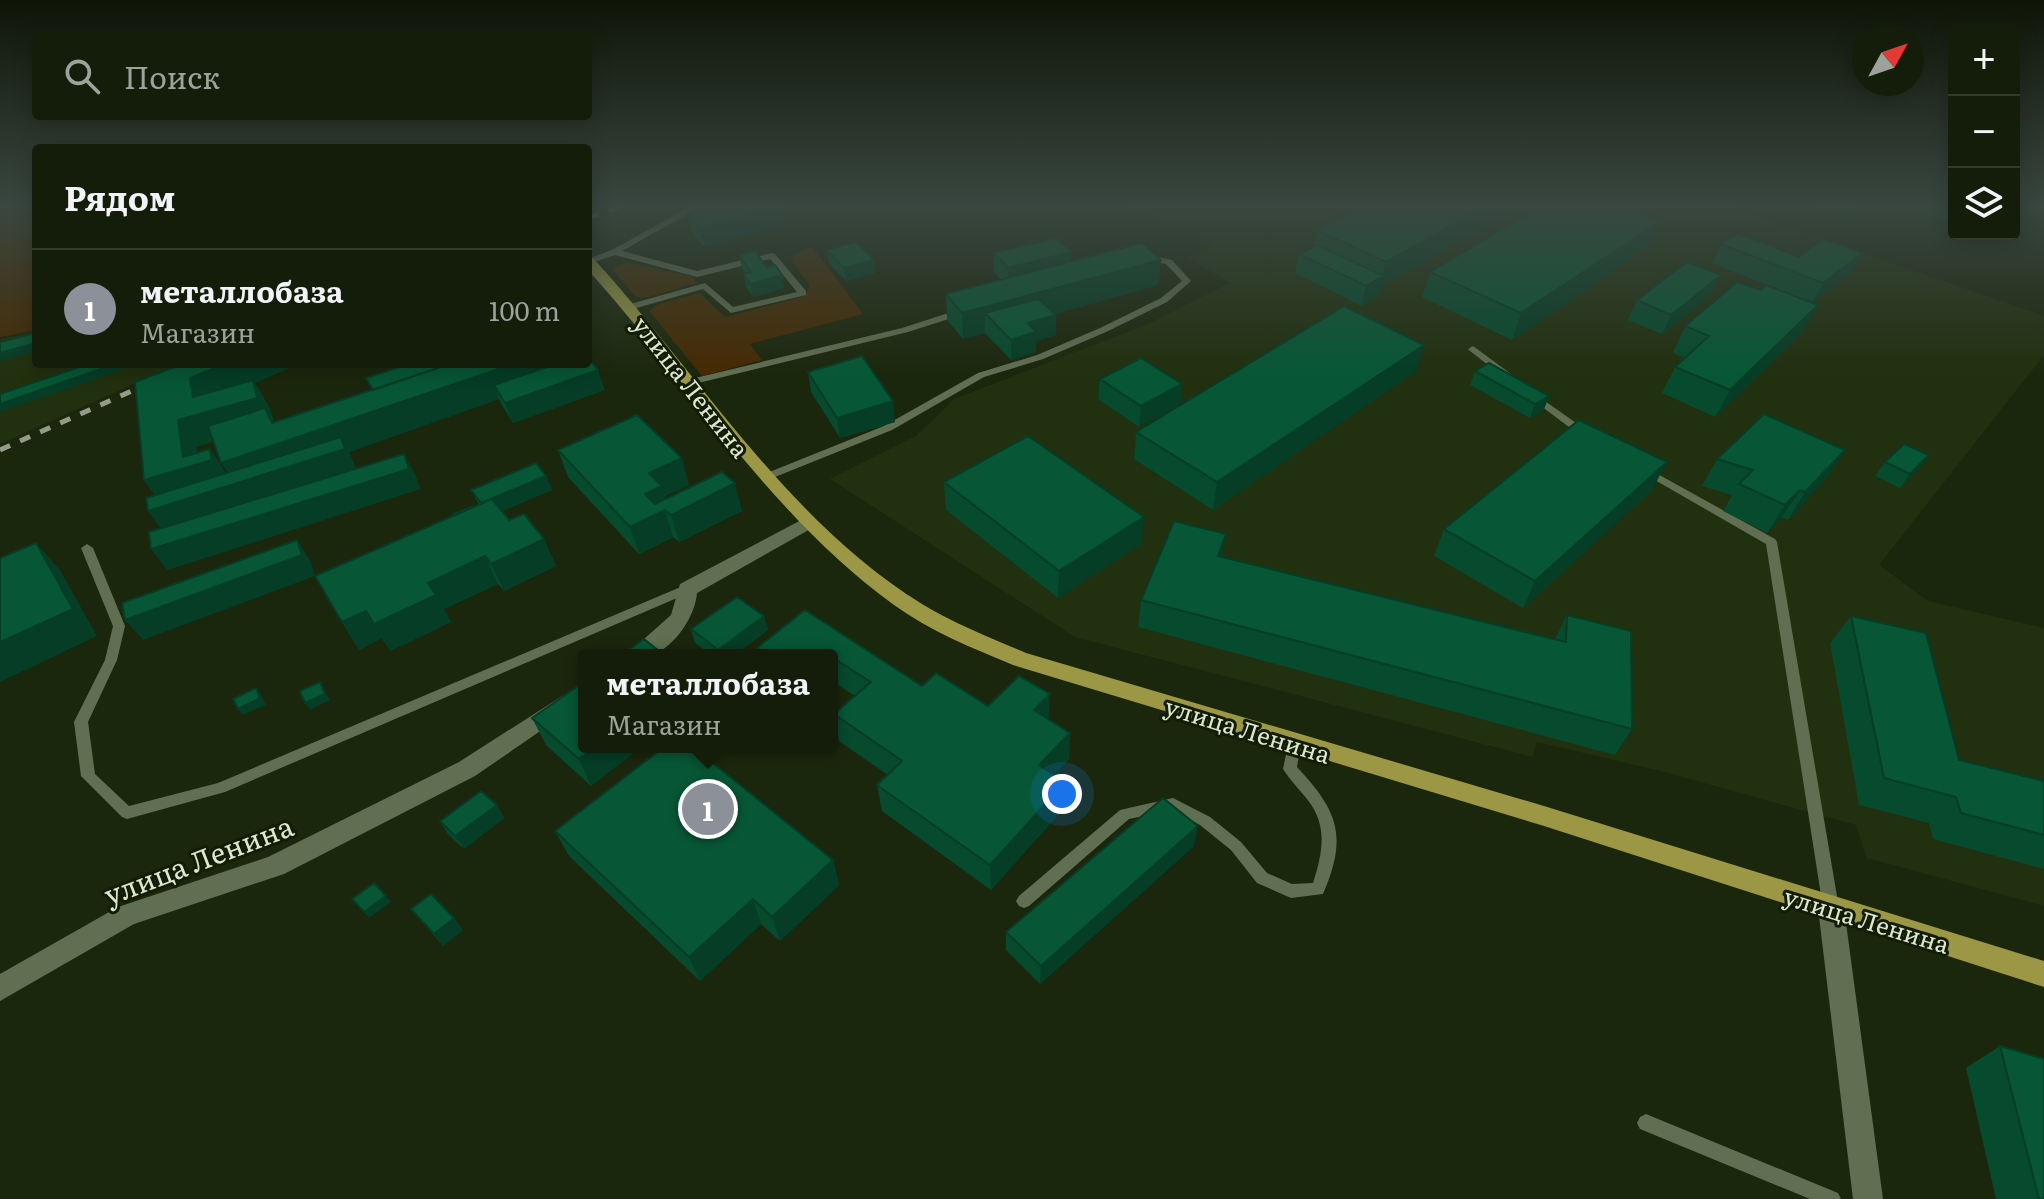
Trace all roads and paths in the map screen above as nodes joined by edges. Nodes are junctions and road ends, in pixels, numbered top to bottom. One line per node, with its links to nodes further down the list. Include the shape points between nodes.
1 (652, 262): 2 (lane, via 697,274)
2 (747, 262)
3 (777, 262): 6 (lane, via 803,293 731,310 705,286)
4 (1169, 262): 12 (lane, via 1187,281 1164,300 1040,357 981,375 888,428)
5 (592, 266): 6 (main road, улица Ленина)
6 (630, 307): 9 (main road, улица Ленина)
7 (972, 309): 9 (lane)
8 (1473, 349): 10 (lane)
9 (690, 382): 12 (main road, улица Ленина)
10 (1594, 440)
11 (1635, 464): 20 (lane, via 1771,542)
12 (766, 477): 13 (main road, улица Ленина)
13 (807, 523): 15 (street); 18 (main road, улица Ленина, via 865,574 950,630 1020,659)
14 (87, 548): 15 (lane, via 119,626 111,660 81,722 88,776 127,813 220,788)
15 (687, 589): 16 (street, via 688,604 678,622)
16 (644, 649)
17 (578, 694): 22 (street, улица Ленина, via 467,769 275,866 127,915)
18 (1294, 744): 19 (lane, via 1290,769 1316,797 1332,829 1330,856 1318,889 1291,891 1262,878 1236,846 1173,804 1125,814); 20 (main road, улица Ленина, via 1544,816)
19 (1024, 901)
20 (1831, 908): 21 (main road, улица Ленина); 25 (street)
21 (2044, 974)
22 (0, 988)
23 (1646, 1123): 24 (lane)
24 (1832, 1199)
25 (1868, 1199)

